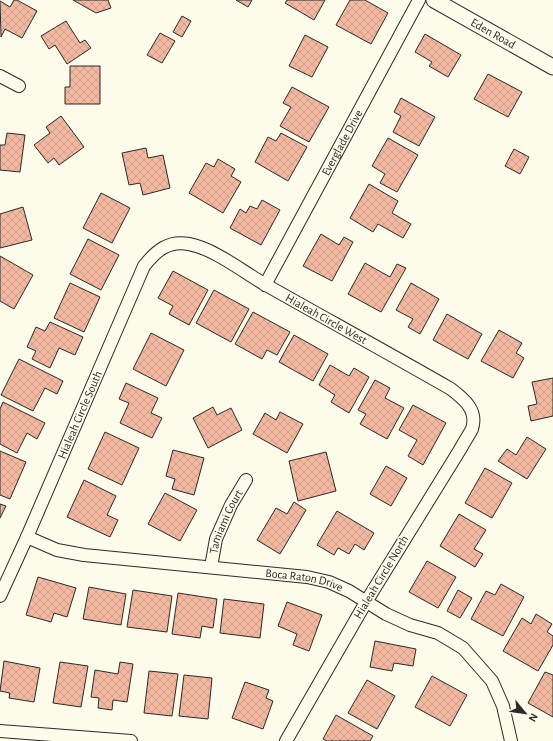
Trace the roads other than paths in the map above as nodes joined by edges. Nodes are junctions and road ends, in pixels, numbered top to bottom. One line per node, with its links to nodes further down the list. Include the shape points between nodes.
1 (419, 0): 7 (street, Everglade Drive)
2 (434, 0): 3 (street, Eden Road)
3 (553, 67)
4 (0, 76): 5 (street)
5 (19, 86)
6 (170, 244): 7 (street, Hialeah Circle West, via 188,244 207,249); 10 (street, Hialeah Circle South, via 154,253 144,266)
7 (265, 285): 8 (street, Hialeah Circle West, via 451,389 466,401)
8 (473, 413): 13 (street, Hialeah Circle North, via 472,428)
9 (246, 480): 11 (street, Tamiami Court, via 231,505 216,539)
10 (27, 537): 11 (street, Boca Raton Drive, via 57,550 84,555); 12 (street, Hialeah Circle South)
11 (211, 567): 13 (street, Boca Raton Drive, via 307,577 329,582)
12 (0, 596)
13 (366, 602): 16 (street, Hialeah Circle North); 17 (street, Boca Raton Drive, via 410,625 438,633 463,648 492,681 503,706)
14 (0, 731): 15 (street)
15 (131, 741)
16 (286, 741)
17 (511, 741)

